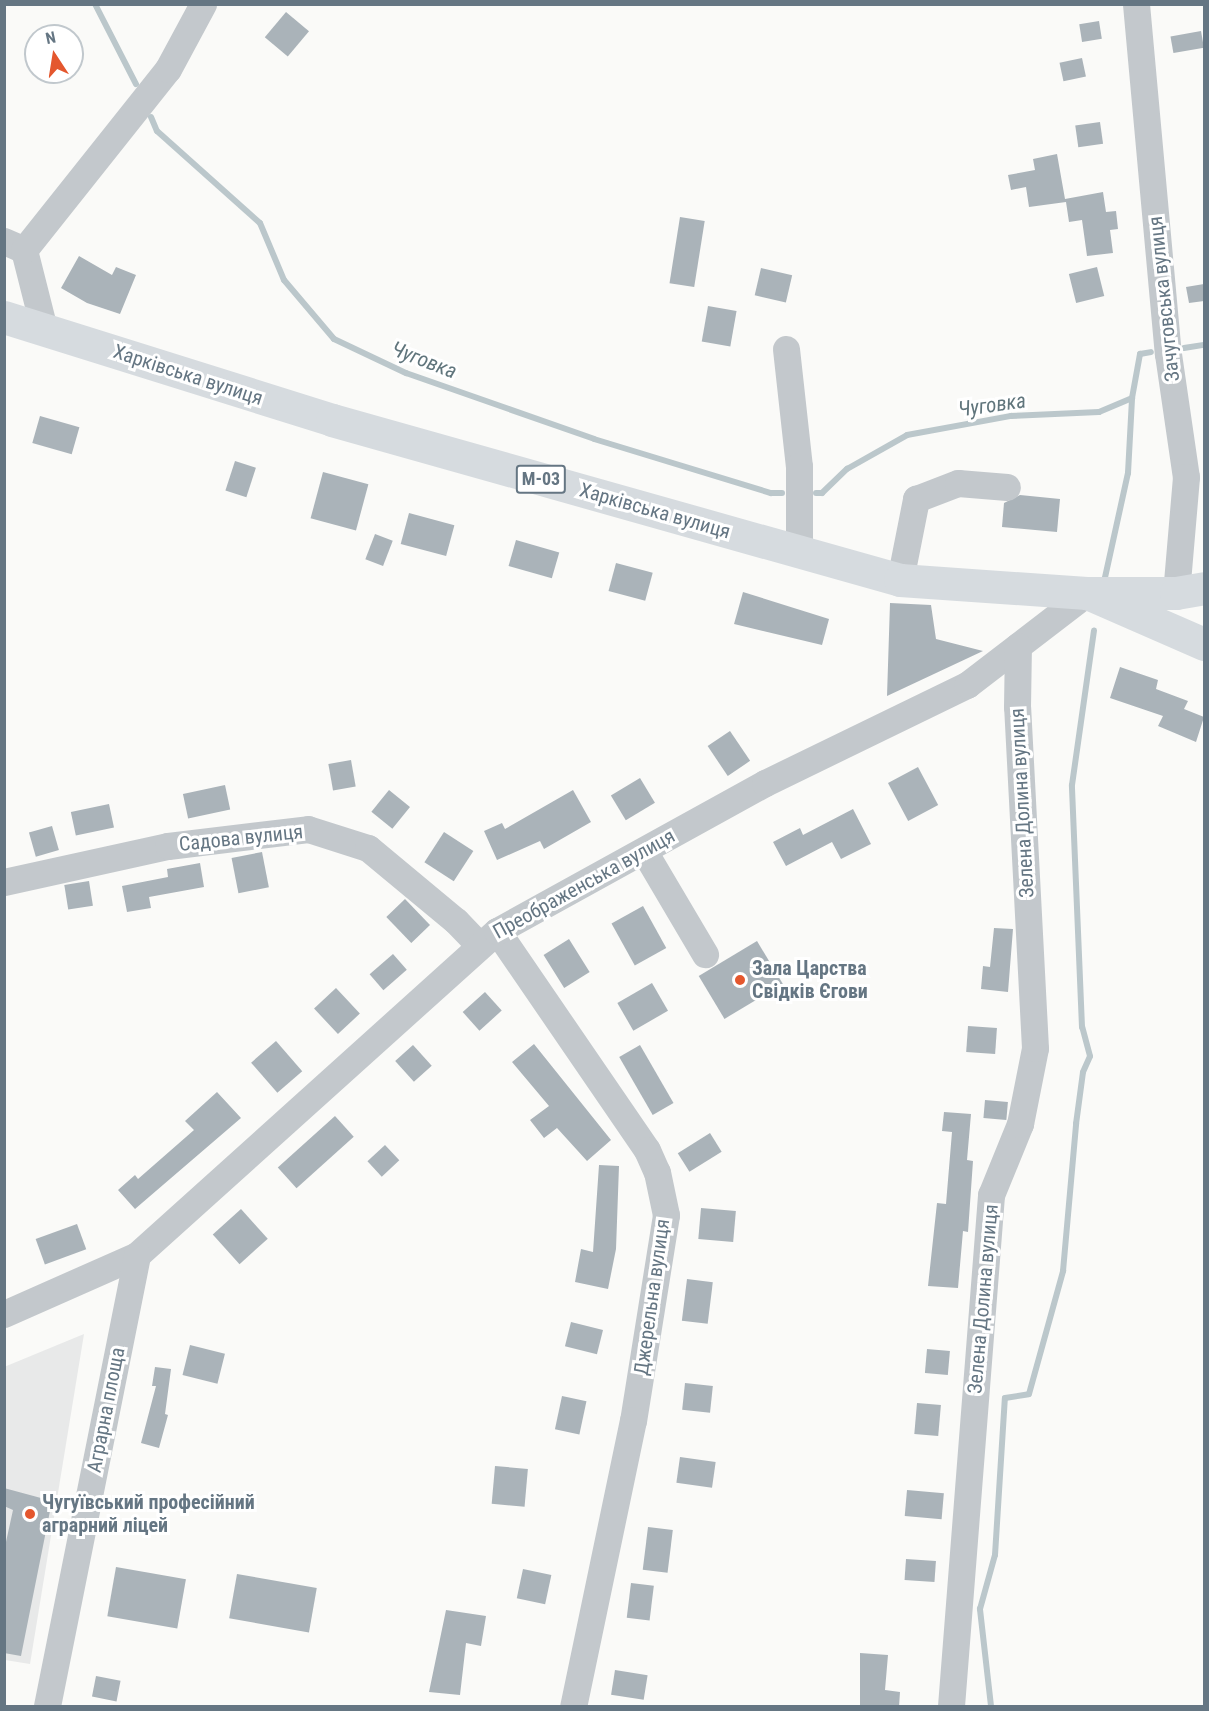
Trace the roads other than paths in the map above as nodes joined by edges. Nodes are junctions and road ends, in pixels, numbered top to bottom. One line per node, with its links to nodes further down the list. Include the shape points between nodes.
1 (203, 4): 3 (street, via 168,69)
2 (1136, 4): 10 (street, Зачуговська вулиця, via 1168,354 1186,477)
3 (14, 246): 5 (street)
4 (4, 317): 5 (main road, Харківська вулиця / М-03)
5 (44, 329): 8 (main road, Харківська вулиця / М-03, via 332,420)
6 (786, 349): 8 (street, via 799,466)
7 (1006, 487): 9 (street, via 957,483 916,499)
8 (799, 551): 9 (main road, Харківська вулиця / М-03)
9 (900, 580): 11 (main road, Харківська вулиця / М-03)
10 (1190, 591): 11 (main road, М-03)
11 (1087, 592): 12 (main road, Харківська вулиця); 13 (street, Преображенська вулиця)
12 (1204, 644)
13 (1018, 646): 14 (street, Преображенська вулиця, via 967,685 765,783); 22 (street, Зелена Долина вулиця, via 1017,707 1035,1048 1020,1124 991,1195)
14 (644, 851): 16 (street, Преображенська вулиця); 17 (street)
15 (4, 882): 16 (street, Садова вулиця, via 168,846 308,829 368,848 456,921)
16 (488, 937): 18 (street, Преображенська вулиця); 21 (street, Джерельна вулиця, via 647,1150 657,1173 666,1215 633,1420)
17 (705, 954)
18 (137, 1255): 19 (street, Преображенська вулиця); 20 (street, Аграрна площа)
19 (4, 1314)
20 (47, 1707)
21 (573, 1707)
22 (951, 1707)

